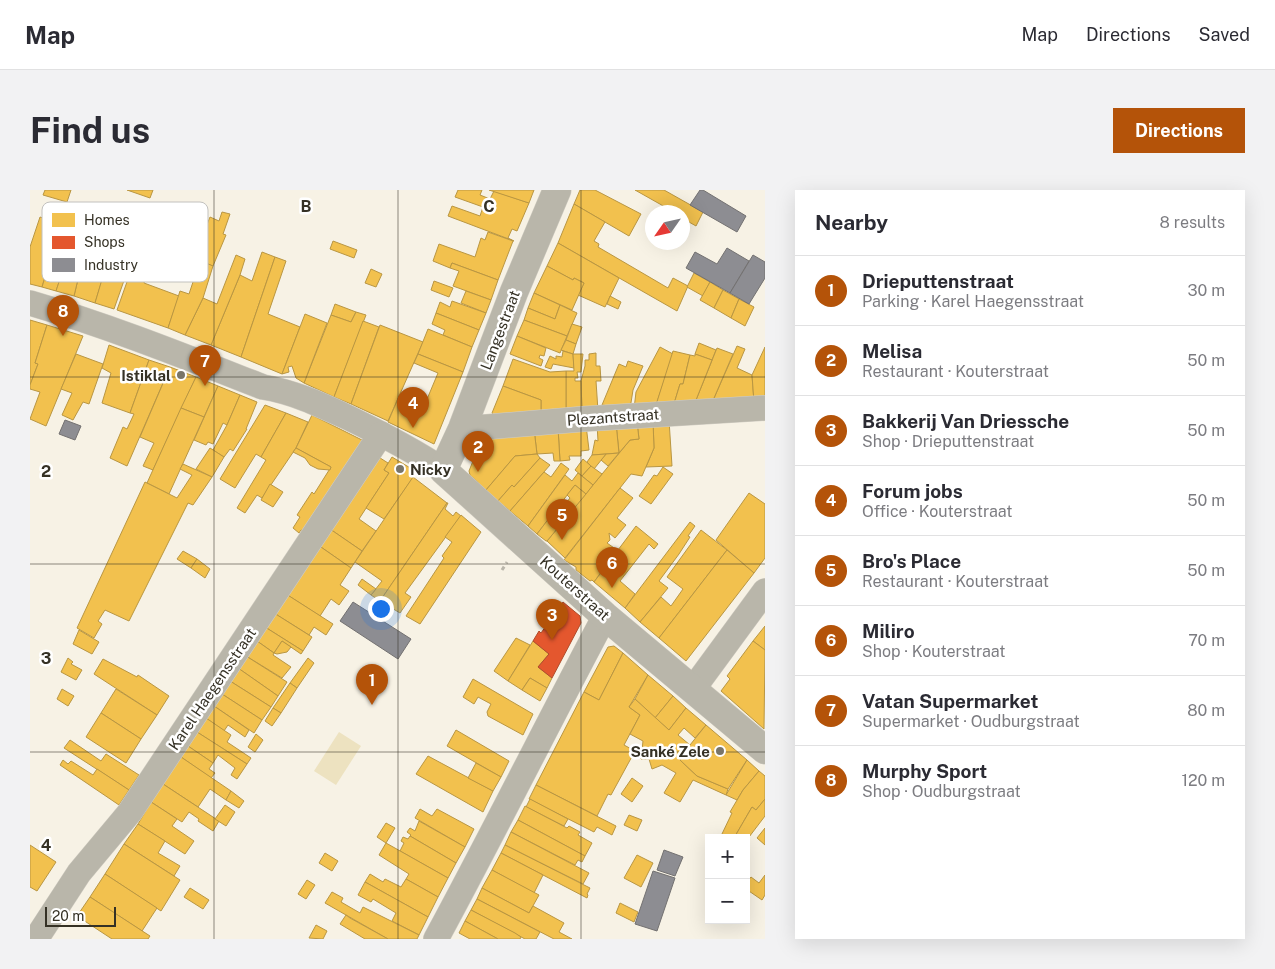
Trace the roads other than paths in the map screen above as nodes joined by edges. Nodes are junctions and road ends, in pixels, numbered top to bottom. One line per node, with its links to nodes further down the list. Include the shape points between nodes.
1 (557, 190): 4 (street, Langestraat)
2 (30, 303): 5 (street, Kouterstraat, via 145,341 263,387 305,397)
3 (765, 408): 4 (street, Plezantstraat, via 583,418)
4 (462, 429): 6 (street, Langestraat)
5 (381, 434): 6 (street, Kouterstraat); 11 (street, Karel Haegensstraat, via 130,812 79,874)
6 (443, 470): 8 (street, Kouterstraat)
7 (765, 591): 9 (street)
8 (605, 616): 9 (street, Kouterstraat); 12 (street)
9 (693, 689): 10 (street, Kouterstraat)
10 (765, 750)
11 (36, 939)
12 (436, 939)

